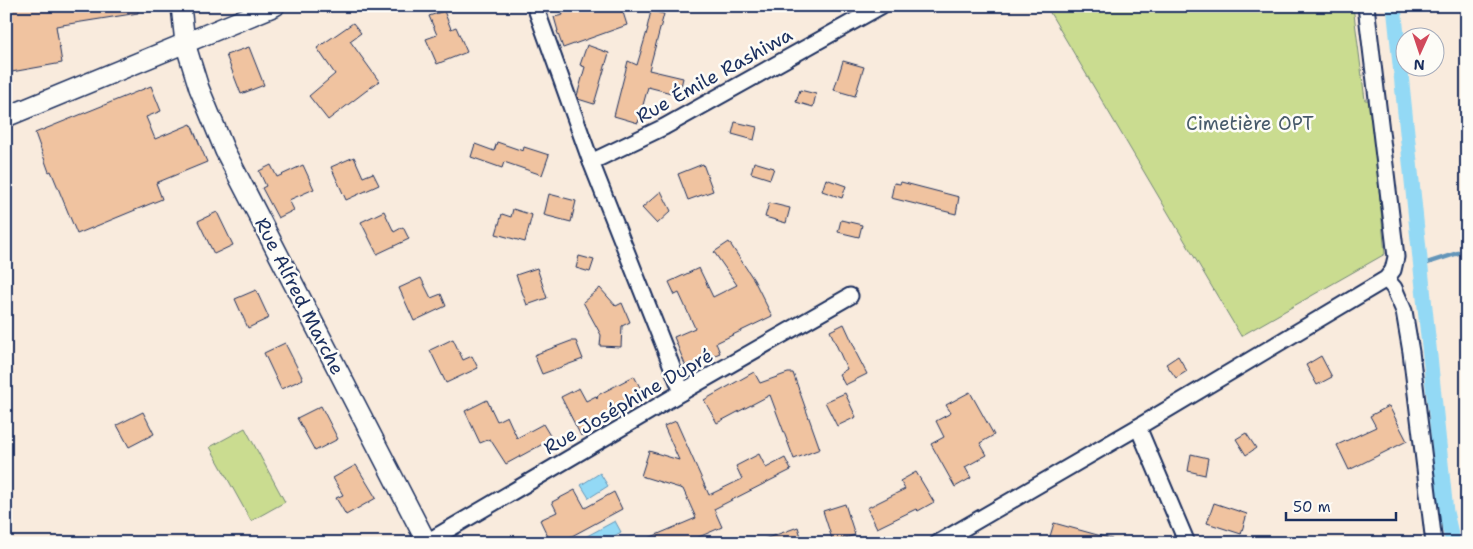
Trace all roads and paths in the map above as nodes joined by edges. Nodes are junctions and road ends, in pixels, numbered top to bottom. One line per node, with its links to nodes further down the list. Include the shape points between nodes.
1 (181, 6): 6 (street, Rue Alfred Marche)
2 (275, 6): 6 (street)
3 (535, 6): 8 (street)
4 (881, 6): 8 (street, Rue Émile Rashiwa, via 664,127)
5 (1366, 6): 9 (street, via 1396,257 1393,270)
6 (185, 44): 7 (street); 13 (street, Rue Alfred Marche, via 225,151)
7 (6, 117)
8 (591, 162): 11 (street)
9 (1386, 279): 12 (street); 16 (street, via 1404,310)
10 (850, 296): 11 (street, Rue Joséphine Dupré)
11 (682, 392): 13 (street, Rue Joséphine Dupré)
12 (1138, 427): 14 (street); 15 (street)
13 (427, 543)
14 (938, 543)
15 (1187, 543)
16 (1434, 543)

